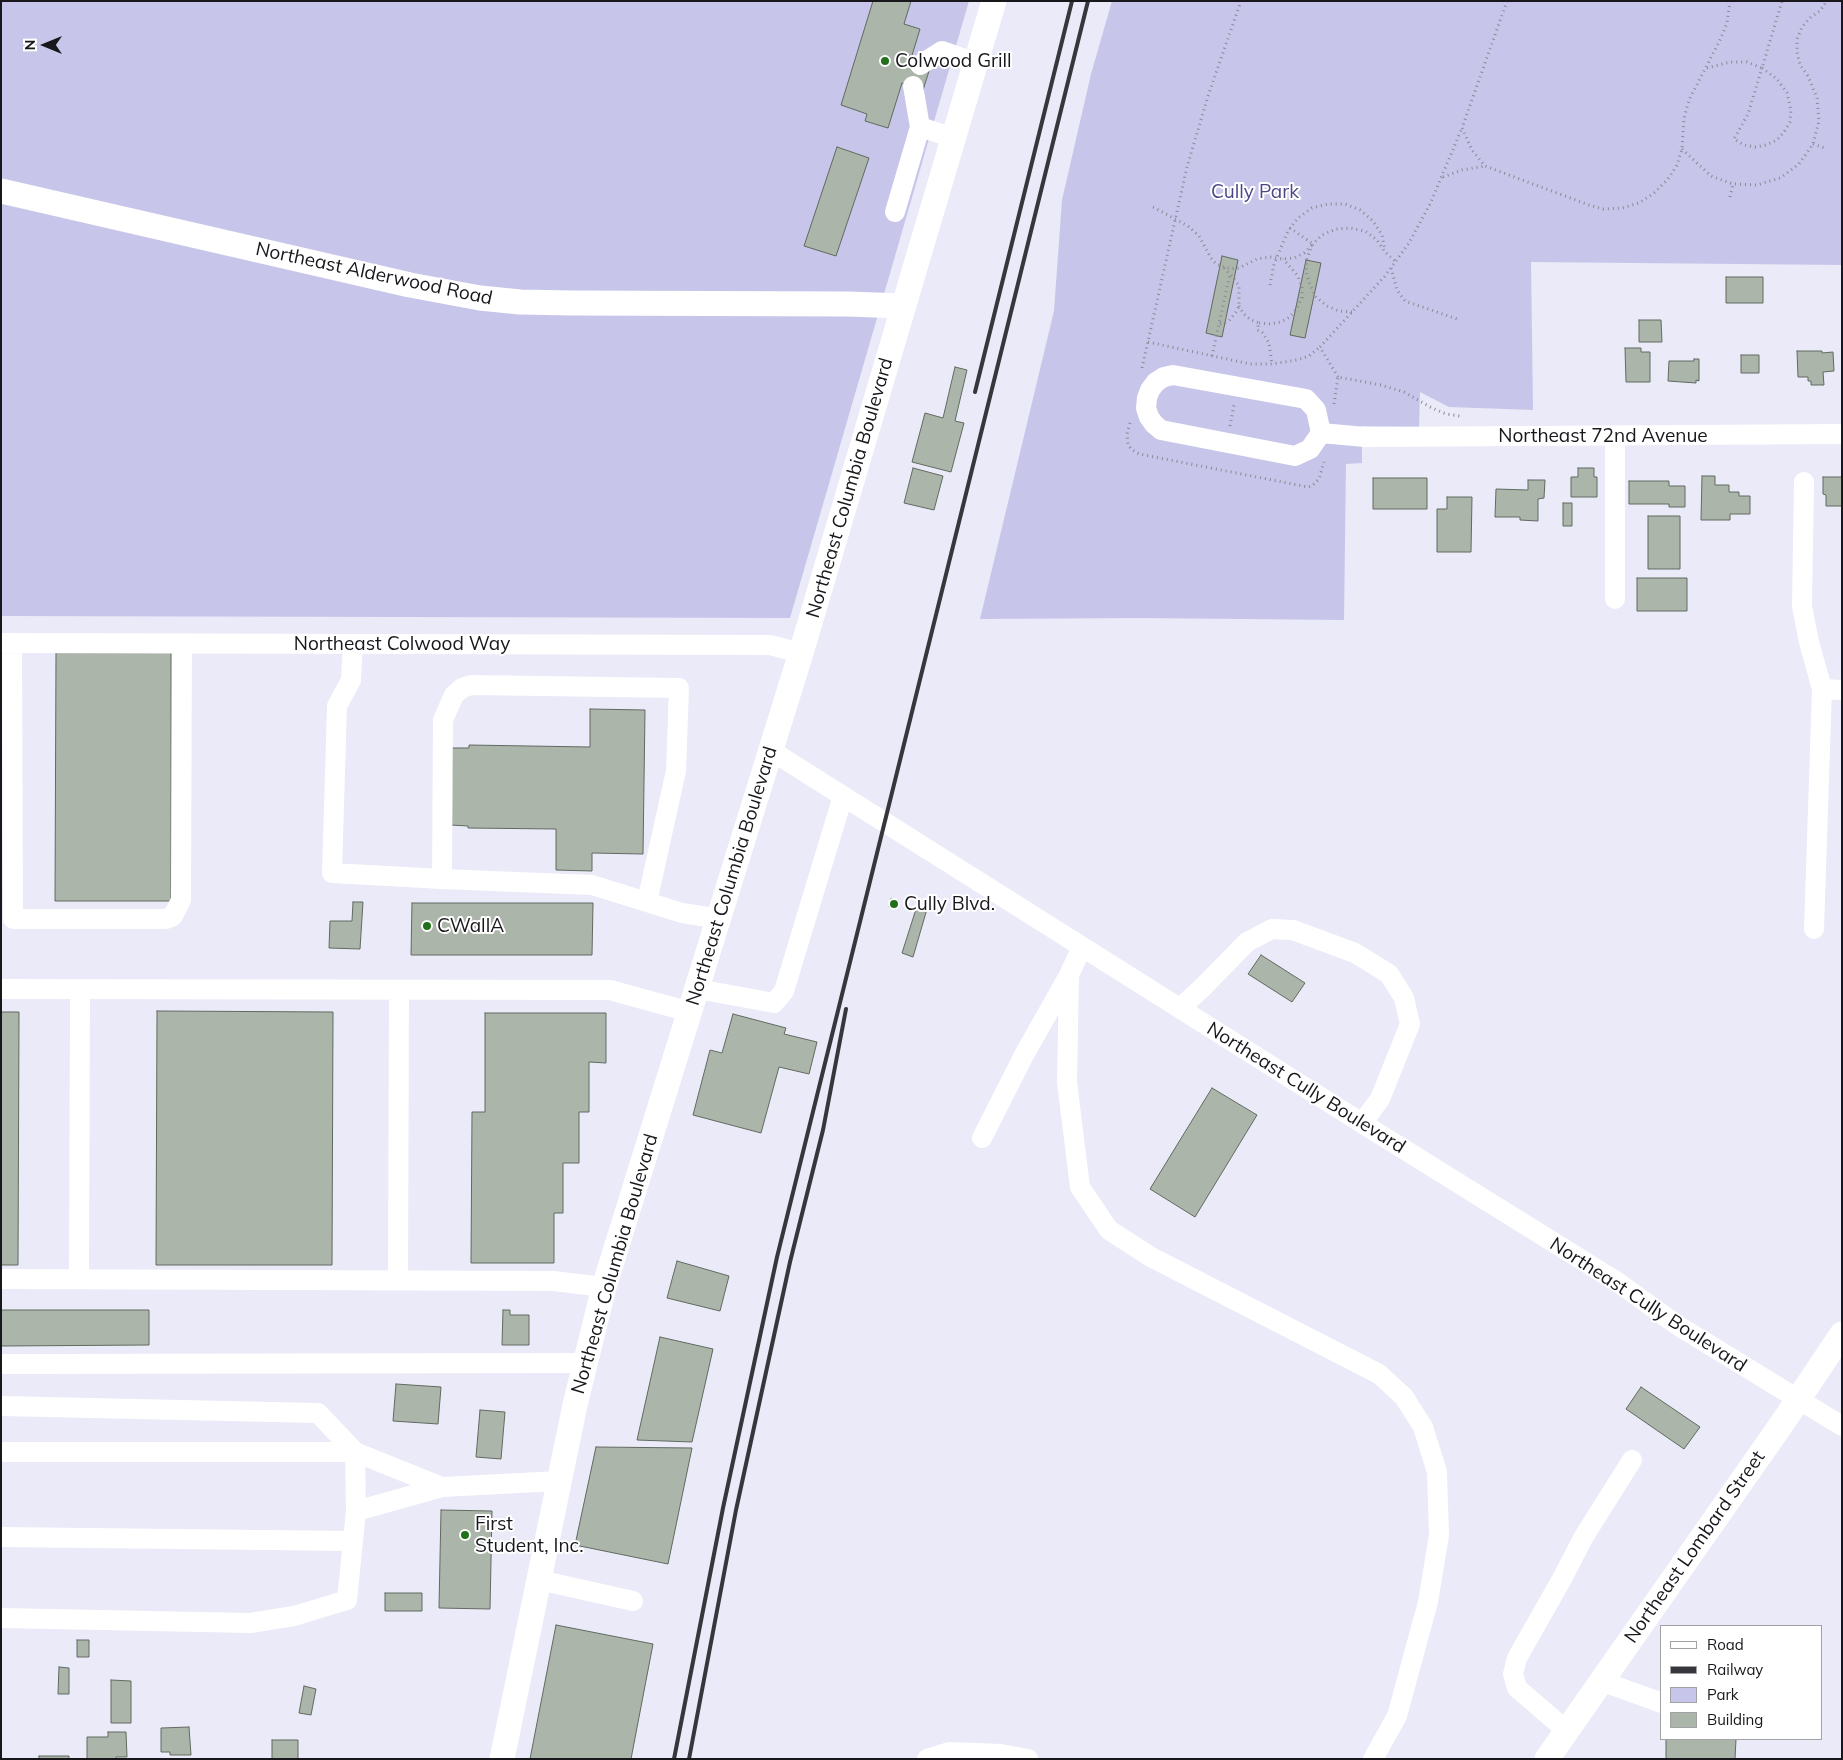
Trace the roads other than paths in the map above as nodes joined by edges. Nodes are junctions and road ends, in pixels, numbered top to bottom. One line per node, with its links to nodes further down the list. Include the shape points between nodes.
1 (994, 1): 2 (main road, Northeast Columbia Boulevard)
2 (976, 63): 3 (street, via 942,51); 6 (main road, Northeast Columbia Boulevard)
3 (920, 65)
4 (913, 86): 5 (street)
5 (920, 127): 6 (street); 8 (street)
6 (954, 138): 9 (main road, Northeast Columbia Boulevard)
7 (1, 191): 9 (main road, Northeast Alderwood Road, via 410,285 480,298 571,303)
8 (895, 212)
9 (903, 306): 18 (main road, Northeast Columbia Boulevard)
10 (1325, 433): 10 (street, via 1316,410 1306,399 1173,375 1156,382 1147,398 1149,417 1161,430 1226,444 1295,456 1310,449); 12 (street, Northeast 72nd Avenue, via 1365,437)
11 (1842, 434): 12 (street, Northeast 72nd Avenue)
12 (1615, 436): 14 (street)
13 (1804, 482): 19 (street, via 1802,606)
14 (1615, 599)
15 (7, 643): 16 (street, Northeast Colwood Way); 21 (street)
16 (182, 644): 17 (street, Northeast Colwood Way); 24 (street, via 181,900 173,916 166,919 14,919)
17 (353, 644): 18 (street, Northeast Colwood Way, via 770,645); 25 (street, via 351,680 337,706 332,873)
18 (801, 653): 22 (main road, Northeast Columbia Boulevard)
19 (1822, 689): 20 (street); 28 (street)
20 (1842, 690)
21 (7, 747): 24 (street)
22 (770, 750): 23 (street, Northeast Cully Boulevard); 27 (main road, Northeast Columbia Boulevard)
23 (843, 796): 29 (street, Northeast Cully Boulevard); 34 (street, via 784,991 774,1003)
24 (7, 840)
25 (442, 879): 26 (street, via 592,885); 26 (street, via 442,720 454,695 462,688 471,685 679,688 676,770)
26 (647, 902): 27 (street, via 682,913)
27 (720, 919): 34 (main road, Northeast Columbia Boulevard)
28 (1814, 929)
29 (1082, 946): 30 (street); 35 (street, Northeast Cully Boulevard)
30 (1069, 975): 37 (street); 65 (street, via 1067,1082 1080,1186 1109,1230 1151,1257 1379,1374 1404,1397 1423,1427 1437,1472 1439,1535 1428,1602 1398,1716)
31 (1, 989): 32 (street)
32 (80, 989): 33 (street); 39 (street)
33 (400, 990): 34 (street, via 610,990); 40 (street)
34 (694, 1001): 41 (main road, Northeast Columbia Boulevard)
35 (1180, 1008): 36 (street, Northeast Cully Boulevard); 36 (street, via 1247,942 1272,929 1293,930 1355,953 1389,974 1404,998 1410,1024 1380,1099)
36 (1362, 1124): 45 (street, Northeast Cully Boulevard, via 1619,1283 1676,1325)
37 (982, 1138)
38 (1, 1279): 39 (street)
39 (79, 1280): 40 (street)
40 (398, 1280): 41 (street, via 553,1281)
41 (604, 1287): 43 (main road, Northeast Columbia Boulevard)
42 (1842, 1334): 45 (main road, Northeast Lombard Street)
43 (585, 1363): 44 (street); 51 (main road, Northeast Columbia Boulevard)
44 (1, 1364)
45 (1798, 1400): 47 (street, Northeast Cully Boulevard); 59 (main road, Northeast Lombard Street)
46 (1, 1406): 49 (street, via 318,1413)
47 (1842, 1426)
48 (1, 1452): 49 (street)
49 (355, 1452): 52 (street); 53 (street)
50 (1632, 1460): 61 (street, via 1583,1538 1517,1658 1513,1674 1517,1688)
51 (559, 1482): 52 (street); 56 (main road, Northeast Columbia Boulevard)
52 (442, 1487): 53 (street)
53 (356, 1511): 55 (street)
54 (1, 1537): 55 (street)
55 (353, 1541): 58 (street, via 347,1600 294,1616 250,1623)
56 (539, 1580): 57 (street); 62 (main road, Northeast Columbia Boulevard)
57 (633, 1601)
58 (1, 1618)
59 (1601, 1681): 60 (street); 61 (main road, Northeast Lombard Street)
60 (1660, 1702)
61 (1567, 1731): 66 (main road, Northeast Lombard Street)
62 (502, 1759)
63 (927, 1759): 64 (street, via 949,1752 1001,1754)
64 (1028, 1759)
65 (1373, 1759)
66 (1547, 1759)

